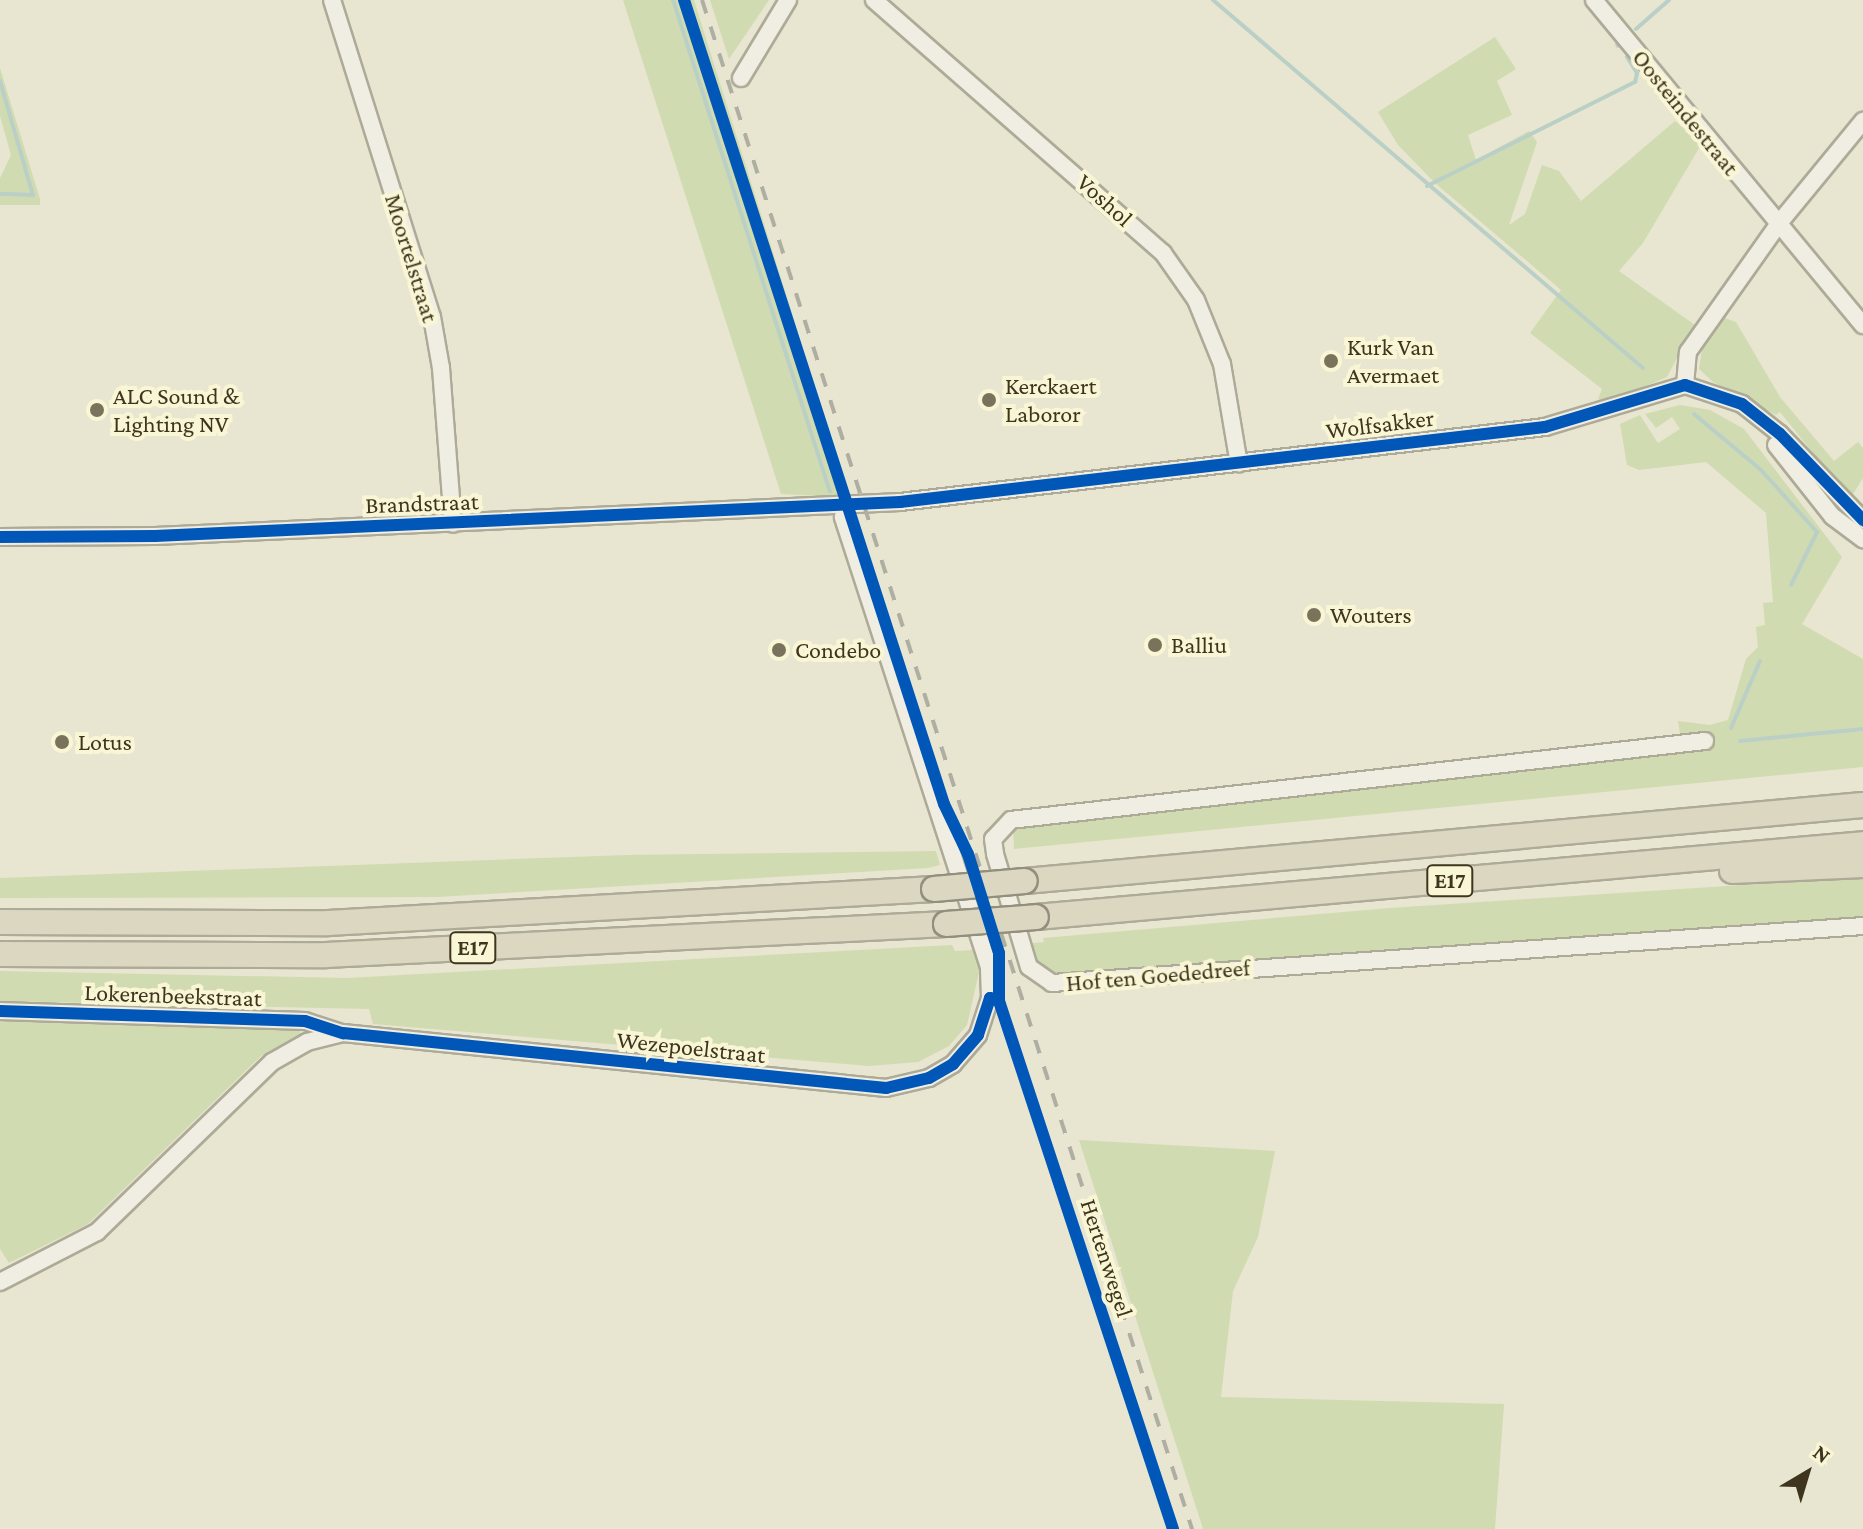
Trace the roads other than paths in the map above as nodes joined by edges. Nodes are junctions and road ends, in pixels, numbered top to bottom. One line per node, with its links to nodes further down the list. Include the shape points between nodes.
1 (332, 0): 14 (street, Moortelstraat, via 432,317)
2 (788, 0): 5 (street)
3 (874, 0): 11 (street, Voshol, via 1163,253 1196,300 1222,364)
4 (1594, 0): 7 (street, Oosteindestraat)
5 (741, 78)
6 (1863, 121): 7 (street)
7 (1780, 222): 8 (street, Oosteindestraat); 9 (street, via 1688,352)
8 (1863, 325)
9 (1685, 385): 10 (street, via 1721,394); 11 (street, Wolfsakker, via 1545,427)
10 (1758, 416): 13 (street); 16 (street, via 1819,502)
11 (1239, 464): 12 (street, Wolfsakker)
12 (846, 504): 14 (street, Brandstraat); 26 (street, Wezepoelstraat, via 843,517 985,949 990,990 978,1035 953,1064 929,1078 886,1088)
13 (1863, 520)
14 (453, 524): 15 (street, Brandstraat)
15 (0, 537)
16 (1863, 539)
17 (1705, 741): 23 (street, Hof ten Goededreef, via 1011,820 993,839 995,854 1029,967 1052,983)
18 (1863, 805): 22 (highway, E17, bridge, via 934,889 328,923)
19 (1863, 844): 20 (highway, E17)
20 (1663, 862): 21 (highway, via 1721,872); 24 (highway, E17, bridge, via 946,924 326,955)
21 (1863, 865)
22 (0, 922)
23 (1863, 926)
24 (0, 954)
25 (0, 1011): 26 (street, Lokerenbeekstraat, via 305,1021)
26 (343, 1033): 27 (street, Wezepoelstraat, via 307,1042 272,1062 97,1232)
27 (0, 1282)

